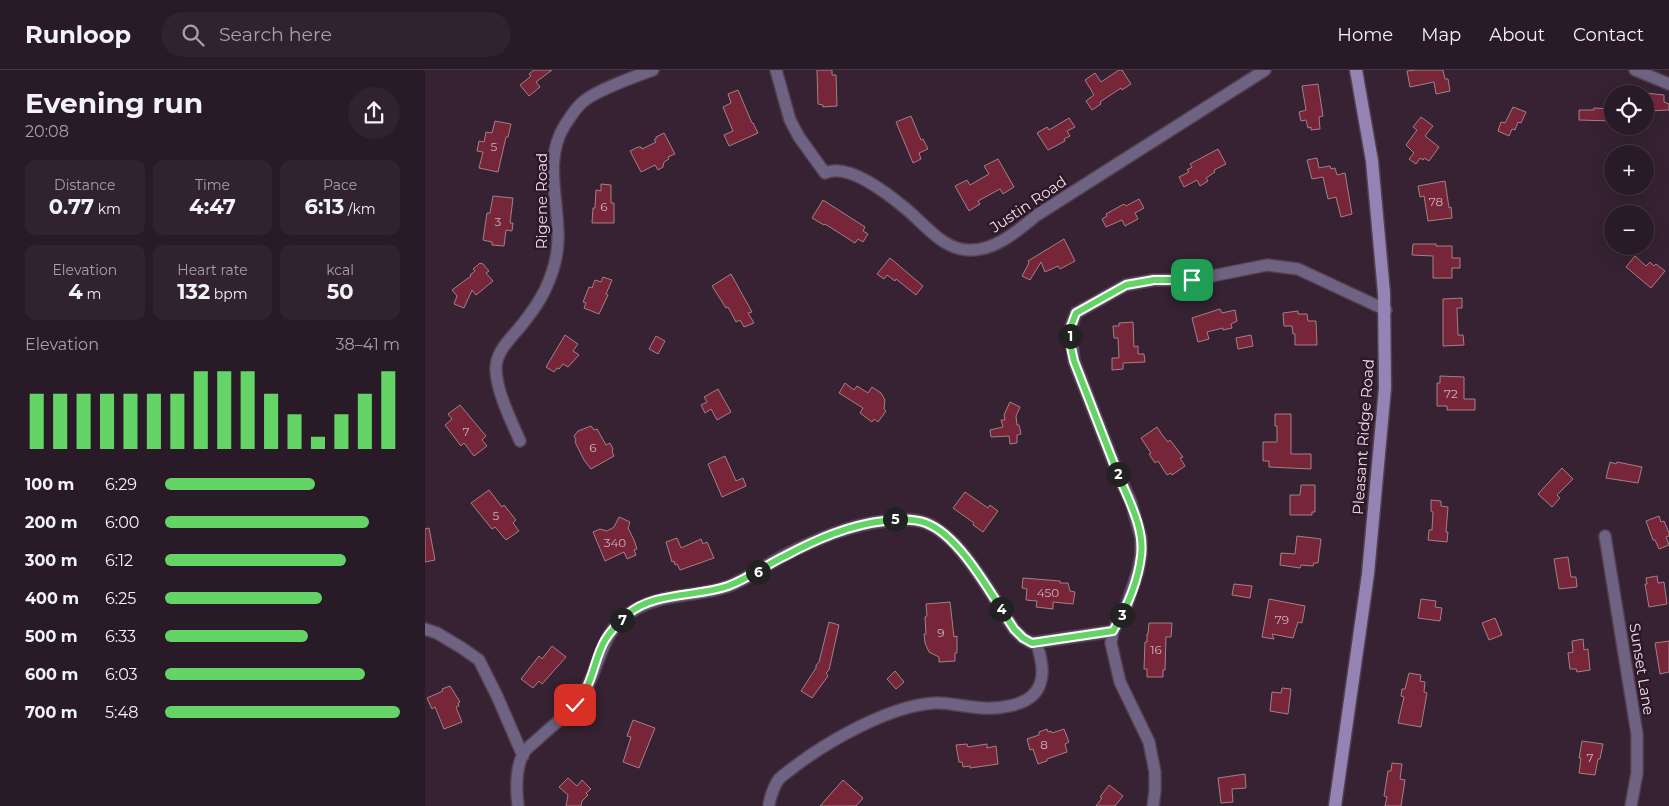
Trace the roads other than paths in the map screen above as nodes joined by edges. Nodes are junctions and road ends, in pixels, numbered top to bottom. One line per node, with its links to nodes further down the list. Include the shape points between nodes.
1 (653, 70): 8 (street, Rigene Road, via 586,99 564,126 556,143 554,190 558,242 555,261 545,290 501,349 495,369 504,404)
2 (776, 70): 3 (street, Justin Road, via 790,120 825,173 851,173 871,183 946,244 971,250 995,244 1013,234 1037,215)
3 (1265, 70)
4 (1356, 70): 7 (street, Pleasant Ridge Road, via 1372,161)
5 (1635, 70): 6 (street)
6 (1669, 84)
7 (1386, 310): 11 (street, via 1298,269 1267,265 1192,280 1154,280 1126,285 1076,313 1070,329 1074,361 1131,502 1141,538 1138,571 1127,604); 17 (street, Pleasant Ridge Road, via 1385,388 1368,568)
8 (520, 441)
9 (1605, 536): 18 (street, Sunset Lane, via 1637,734 1637,772)
10 (425, 629): 13 (street, via 437,633 479,660)
11 (1113, 631): 12 (street); 16 (street, via 1111,643 1120,682 1149,742 1155,772)
12 (1037, 643): 13 (street, via 1023,638 1014,629 964,554 935,527 917,520 899,519 863,524 834,532 730,585 709,592 657,600 629,612 605,641 586,689 575,705 525,750); 14 (street, via 1042,668 1040,685 1029,698 1005,708 935,703 905,708 845,735 807,757 780,778)
13 (523, 756): 15 (street, via 517,783)
14 (769, 804)
15 (518, 806)
16 (1153, 806)
17 (1335, 806)
18 (1631, 806)

